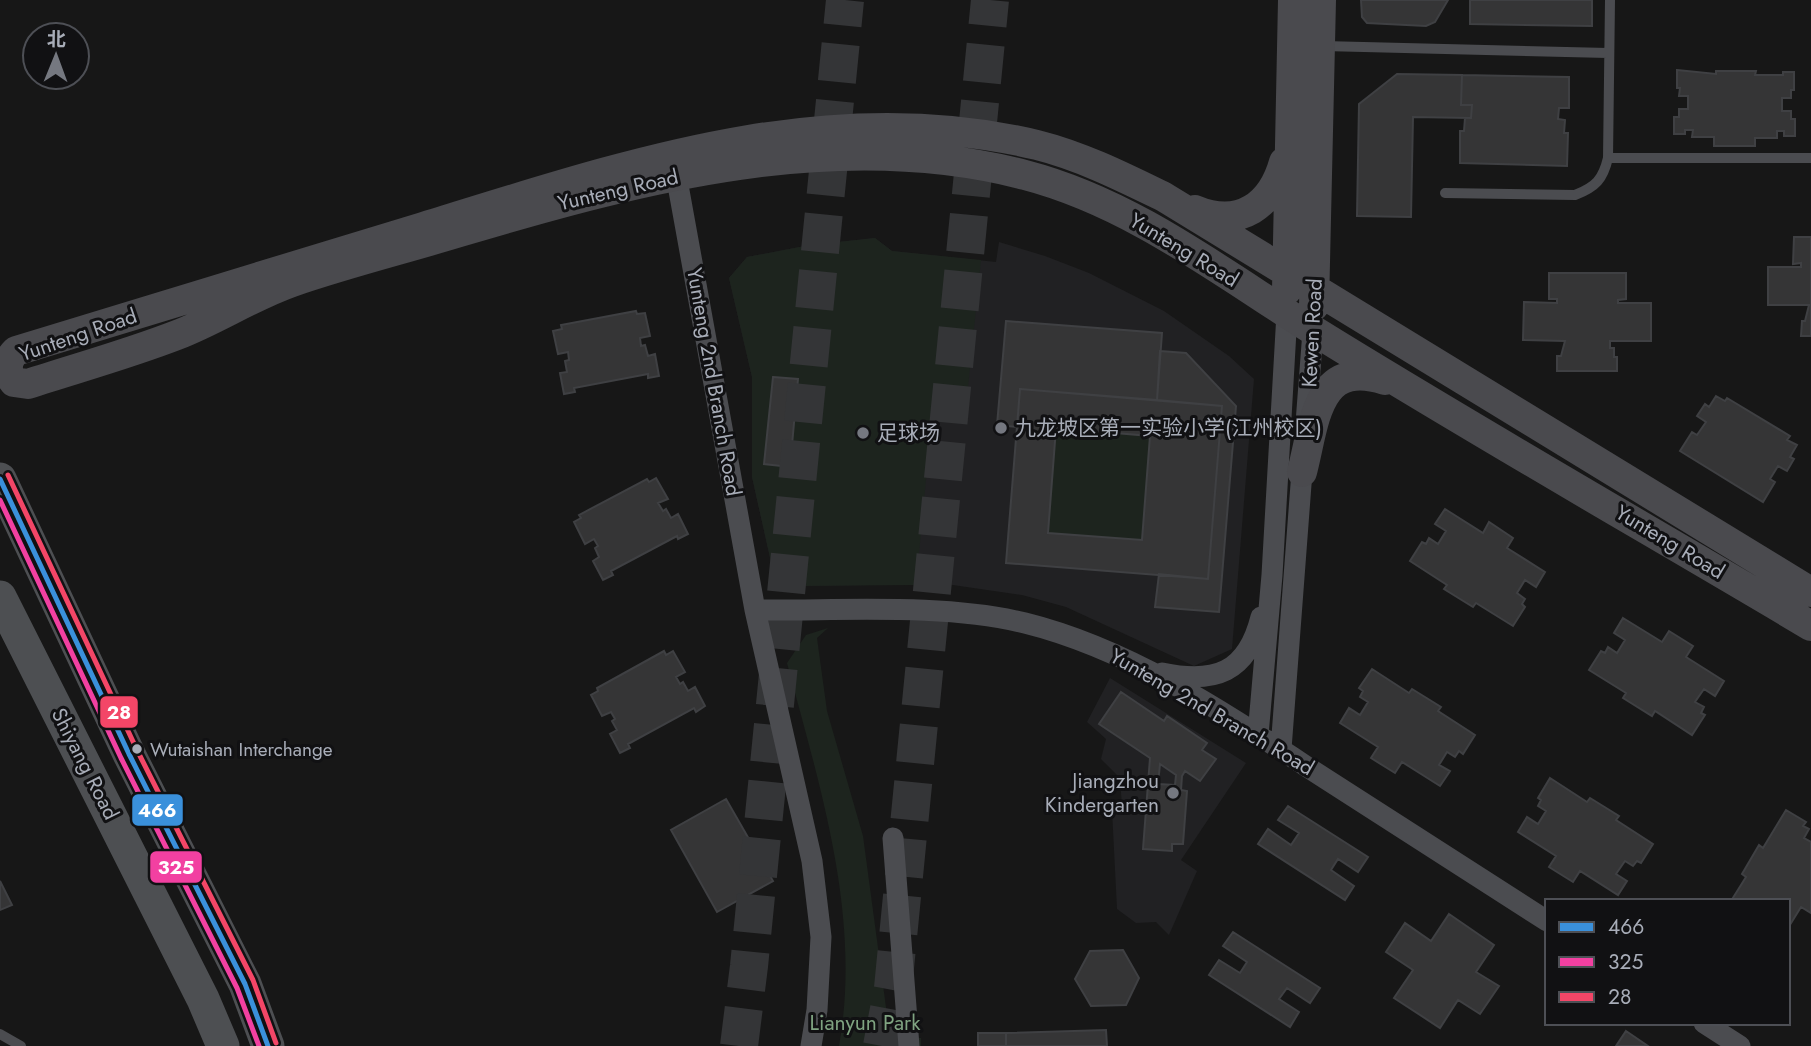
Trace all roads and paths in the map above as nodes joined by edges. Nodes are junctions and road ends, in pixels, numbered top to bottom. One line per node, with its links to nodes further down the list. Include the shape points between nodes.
1 (1293, 0): 6 (street, Kewen Road)
2 (1321, 0): 4 (street, Kewen Road)
3 (1609, 0): 5 (lane)
4 (1320, 46): 5 (lane); 13 (street, Kewen Road)
5 (1608, 53): 7 (lane)
6 (1290, 138): 11 (street, via 1273,192 1248,211 1205,214); 12 (street, Kewen Road)
7 (1608, 158): 8 (lane); 10 (lane, via 1594,188 1575,195)
8 (1811, 158)
9 (674, 165): 9 (street, Yunteng Road, via 586,177 16,351 7,370 14,382 28,384 176,336 294,281); 11 (street, Yunteng Road, via 807,130 877,126 1038,145); 14 (street, Yunteng Road, via 879,155 937,159 1027,175 1132,217); 22 (street, Yunteng 2nd Branch Road)
10 (1445, 193)
11 (1164, 197): 12 (street, Yunteng Road)
12 (1288, 274): 13 (street, Yunteng Road); 14 (street, Kewen Road)
13 (1315, 290): 15 (street, Kewen Road); 20 (street, Yunteng Road)
14 (1287, 313): 15 (street, Yunteng Road); 19 (street, Kewen Road)
15 (1313, 331): 16 (street, Yunteng Road); 17 (street, Kewen Road)
16 (1407, 387): 17 (street, via 1369,375 1335,381 1321,402); 23 (street, Yunteng Road)
17 (1302, 472): 26 (street, Kewen Road)
18 (0, 480): 33 (main road, Shiyang Road, via 129,754 245,984)
19 (1272, 575): 24 (street, via 1257,633 1237,664 1205,677 1187,678); 25 (street, Kewen Road)
20 (1811, 592)
21 (0, 597): 32 (main road, Shiyang Road, via 204,999)
22 (755, 610): 24 (street, Yunteng 2nd Branch Road, via 988,616 1065,635); 34 (street, Yunteng 2nd Branch Road, via 817,899 820,974)
23 (1811, 626)
24 (1145, 669): 25 (street, Yunteng 2nd Branch Road)
25 (1258, 735): 26 (street, Yunteng 2nd Branch Road)
26 (1281, 749): 28 (street, Yunteng 2nd Branch Road)
27 (892, 838): 35 (street)
28 (1545, 920)
29 (1707, 1025): 36 (street)
30 (0, 1034): 31 (lane)
31 (21, 1046)
32 (223, 1046)
33 (268, 1046)
34 (811, 1046)
35 (909, 1046)
36 (1740, 1046)

